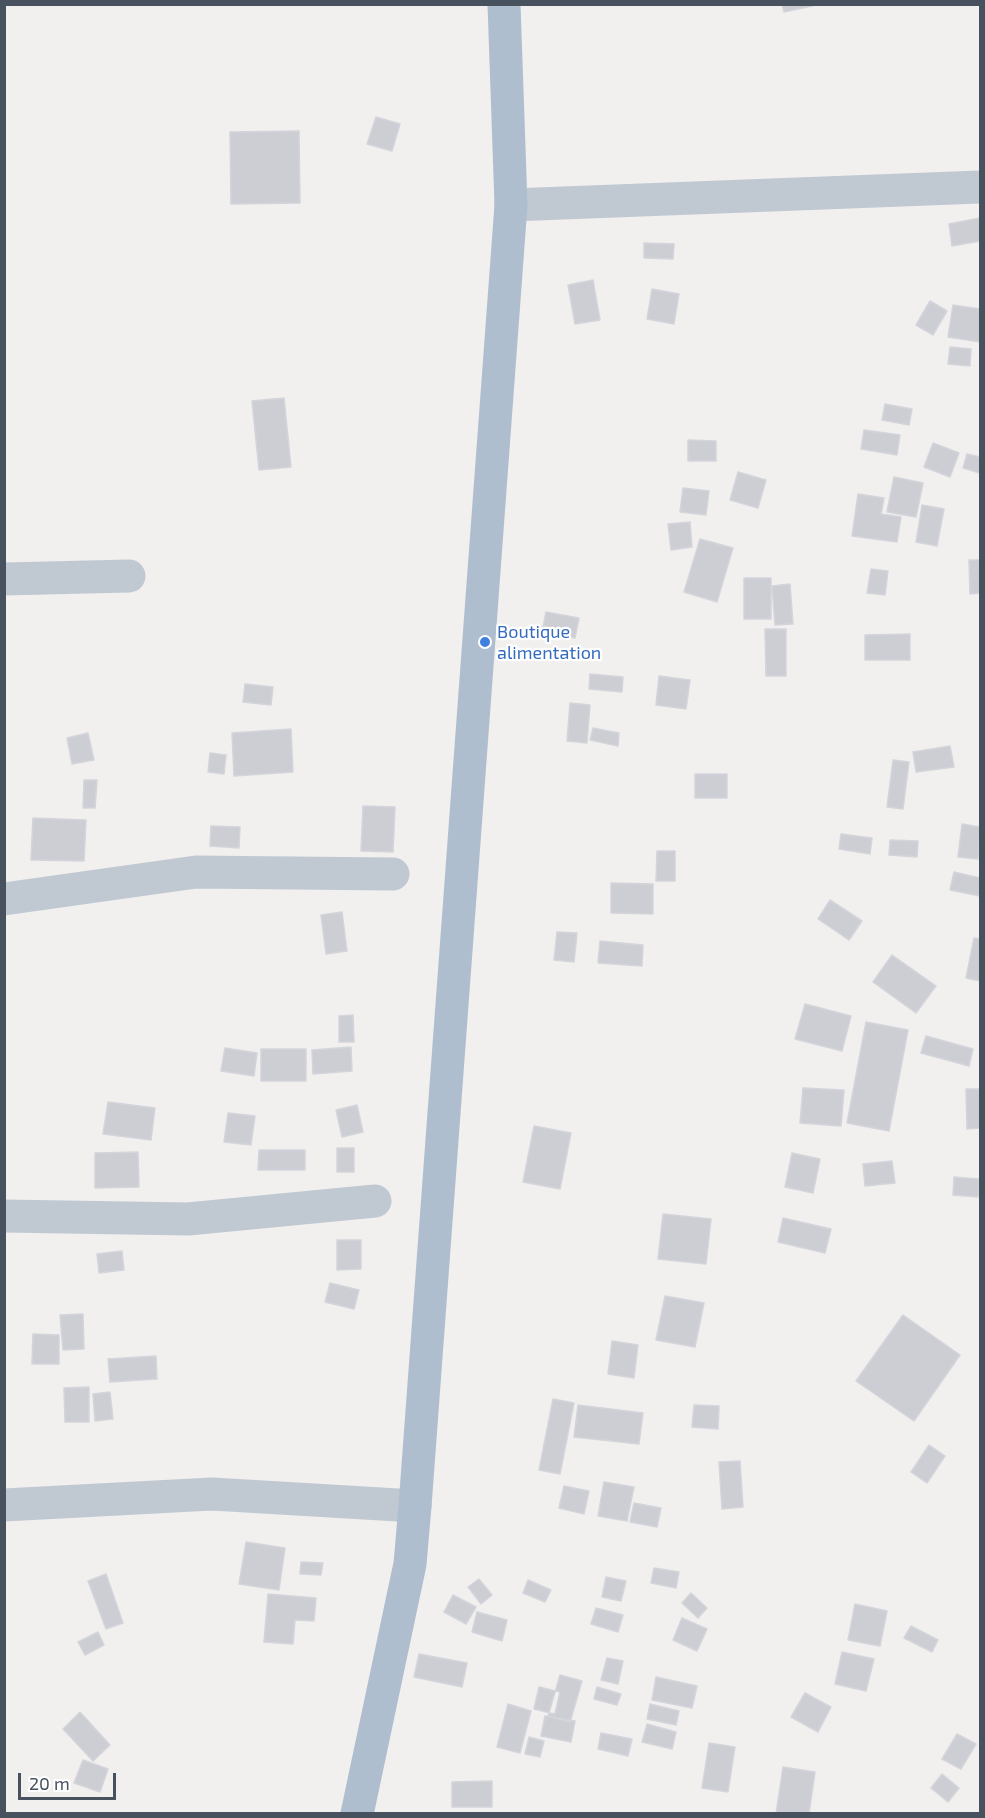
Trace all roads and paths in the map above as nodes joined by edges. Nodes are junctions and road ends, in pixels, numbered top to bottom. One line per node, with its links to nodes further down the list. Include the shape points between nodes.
1 (504, 4): 3 (main road)
2 (981, 187): 3 (street)
3 (511, 205): 11 (main road)
4 (129, 576): 5 (street)
5 (4, 579)
6 (393, 874): 7 (street, via 196,872)
7 (4, 899)
8 (375, 1201): 9 (street, via 188,1219)
9 (4, 1216)
10 (4, 1505): 11 (street, via 212,1494)
11 (415, 1506): 12 (main road, via 410,1564)
12 (357, 1814)

